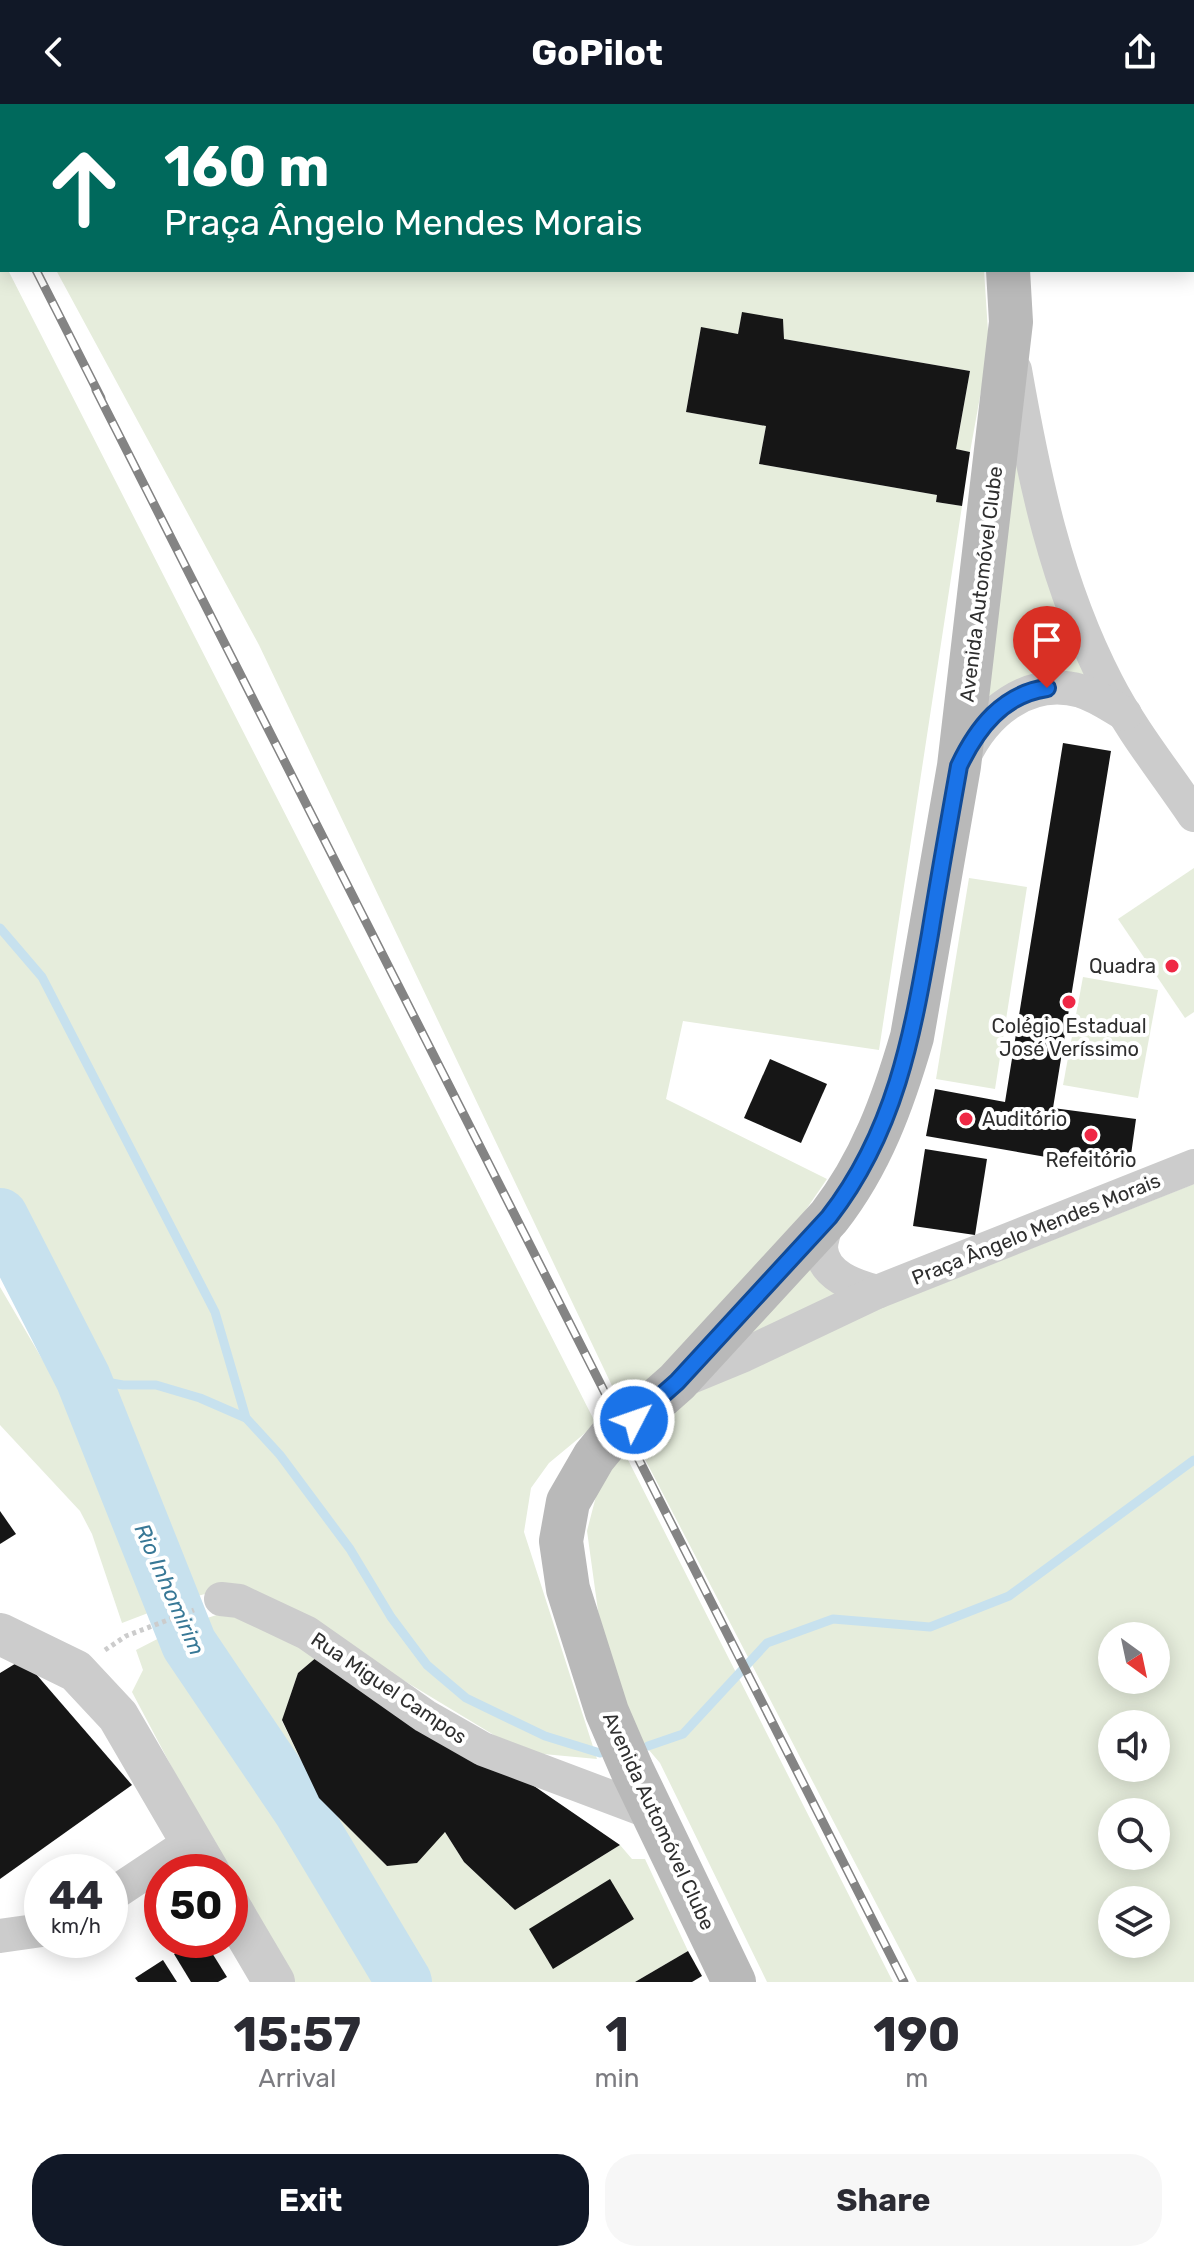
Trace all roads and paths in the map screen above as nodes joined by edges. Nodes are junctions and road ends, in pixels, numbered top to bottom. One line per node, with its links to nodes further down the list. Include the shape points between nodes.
1 (1008, 272): 2 (main road, Avenida Automóvel Clube)
2 (1011, 322): 3 (street, via 1024,427 1053,548 1080,625); 4 (main road, Avenida Automóvel Clube)
3 (1125, 714): 4 (street, via 1081,691 1030,691 987,720); 5 (street)
4 (959, 766): 7 (main road, Avenida Automóvel Clube, via 912,1037 886,1119 867,1160)
5 (1194, 815)
6 (1194, 1166): 8 (street, Praça Ângelo Mendes Morais)
7 (829, 1217): 8 (street, via 821,1249 831,1272); 9 (main road, Avenida Automóvel Clube)
8 (877, 1292): 9 (street, Praça Ângelo Mendes Morais)
9 (677, 1382): 13 (main road, Avenida Automóvel Clube, via 594,1457 568,1502 561,1541 568,1589 607,1712)
10 (221, 1599): 12 (path); 13 (street, Rua Miguel Campos, via 239,1601 307,1633 425,1716 483,1749)
11 (0, 1634): 14 (street, via 76,1671 118,1716)
12 (126, 1636)
13 (653, 1813): 19 (main road, Avenida Automóvel Clube)
14 (198, 1854)
15 (24, 1933): 16 (street)
16 (0, 1936)
17 (248, 1942): 18 (street)
18 (268, 1980)
19 (734, 1982)

